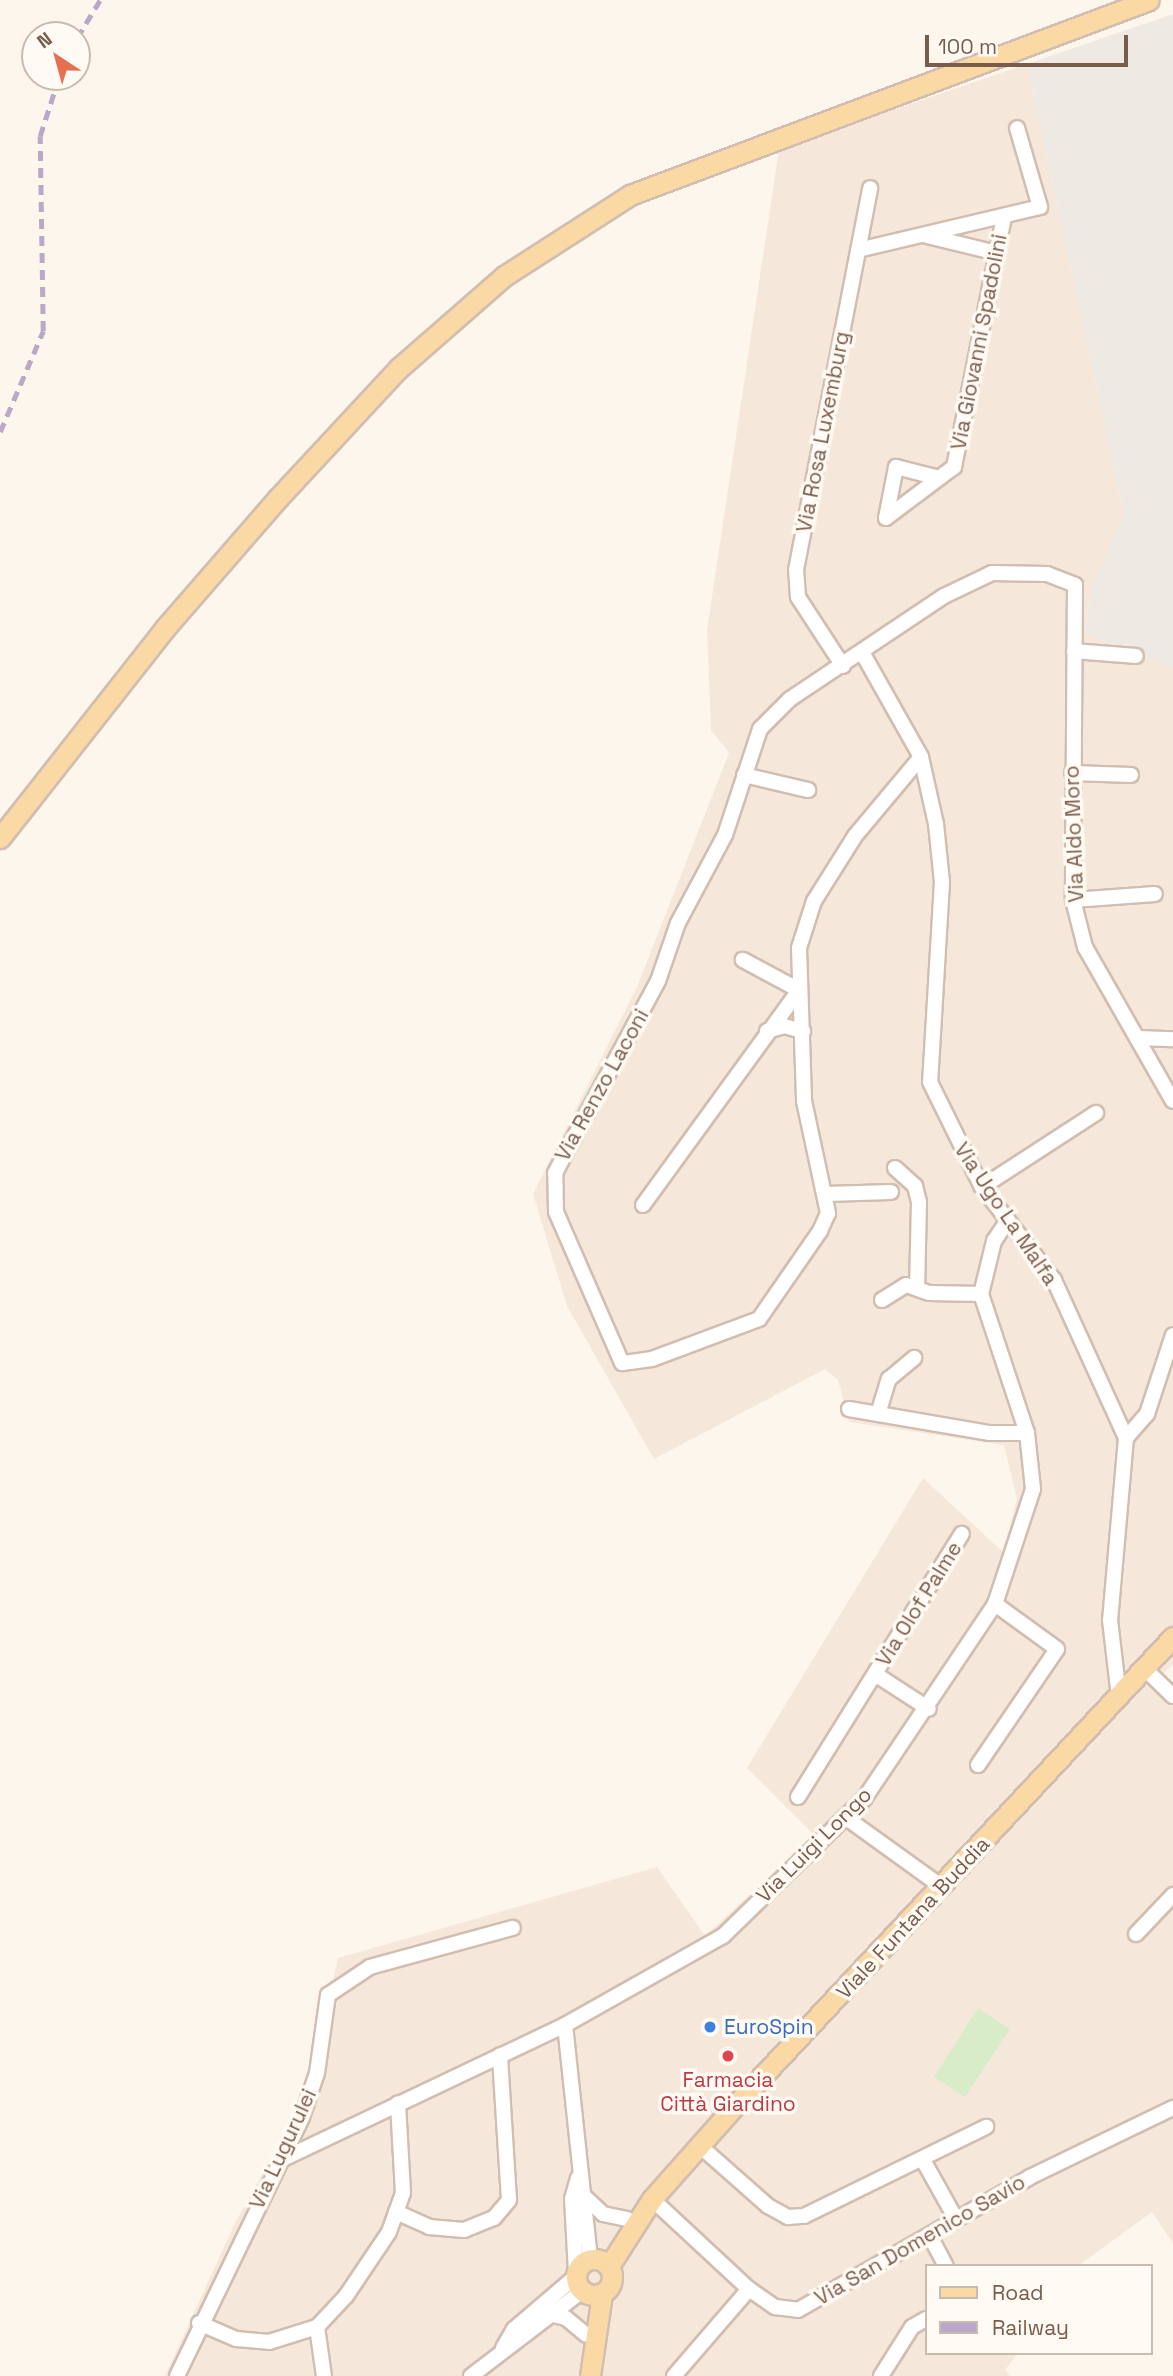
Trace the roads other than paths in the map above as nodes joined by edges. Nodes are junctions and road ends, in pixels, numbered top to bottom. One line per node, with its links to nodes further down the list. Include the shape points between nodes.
1 (1149, 0): 18 (main road, via 955,78 630,195 504,276 399,368 278,498)
2 (1017, 128): 4 (street, via 1040,207)
3 (870, 188): 6 (street, Via Rosa Luxemburg)
4 (1004, 216): 5 (street); 7 (street, Via Giovanni Spadolini)
5 (922, 235): 6 (street); 7 (street)
6 (858, 250): 12 (street, Via Rosa Luxemburg, via 796,570 798,597)
7 (997, 253): 8 (street, Via Giovanni Spadolini, via 954,467)
8 (939, 478): 8 (street, Via Giovanni Spadolini, via 886,518 895,467)
9 (1074, 651): 10 (street, Via Aldo Moro, via 1075,585 1047,575 992,573 944,596); 11 (street); 14 (street, Via Aldo Moro)
10 (863, 654): 12 (street); 13 (street, Via Ugo La Malfa)
11 (1136, 656)
12 (843, 666): 15 (street, via 790,698 760,729)
13 (921, 757): 24 (street, Via Renzo Laconi, via 862,827 814,901 799,948); 32 (street, Via Ugo La Malfa, via 943,882 930,1082)
14 (1072, 773): 16 (street); 22 (street, Via Aldo Moro)
15 (744, 775): 17 (street); 34 (street, Via Renzo Laconi, via 725,835 678,923 658,981 555,1173 556,1212 621,1363 652,1359 759,1319 820,1231 828,1213)
16 (1131, 775)
17 (808, 790)
18 (26, 803): 19 (main road); 20 (main road)
19 (0, 829)
20 (0, 838)
21 (1155, 894): 22 (street)
22 (1073, 900): 27 (street, Via Aldo Moro, via 1085,947)
23 (743, 960): 24 (street)
24 (799, 990): 25 (street, Via Renzo Laconi); 26 (street)
25 (803, 1031): 26 (street, via 784,1026); 34 (street, Via Renzo Laconi, via 804,1101)
26 (766, 1032): 35 (street)
27 (1137, 1038): 28 (street); 29 (street, Via Aldo Moro)
28 (1173, 1039)
29 (1173, 1101)
30 (1096, 1113): 32 (street)
31 (895, 1168): 37 (street, via 915,1186 919,1202)
32 (982, 1187): 36 (street, Via Ugo La Malfa)
33 (891, 1192): 34 (street)
34 (825, 1194)
35 (643, 1206)
36 (1008, 1220): 38 (street, via 994,1241); 45 (street, Via Ugo La Malfa, via 1054,1280)
37 (917, 1288): 38 (street); 39 (street, via 906,1285)
38 (981, 1294): 44 (street, Via Luigi Longo)
39 (883, 1300)
40 (1173, 1335): 45 (street, via 1147,1414)
41 (914, 1357): 43 (street, via 889,1379)
42 (849, 1409): 43 (street)
43 (878, 1414): 44 (street, via 990,1433)
44 (1027, 1433): 47 (street, Via Luigi Longo, via 1033,1489)
45 (1126, 1438): 52 (street, Via Ugo La Malfa, via 1110,1620)
46 (962, 1534): 50 (street, Via Olof Palme)
47 (995, 1604): 53 (street, Via Luigi Longo); 54 (street, via 1057,1648)
48 (1173, 1637): 49 (main road, Viale Funtana Buddia)
49 (1145, 1669): 51 (street); 52 (main road, Viale Funtana Buddia)
50 (875, 1674): 53 (street, Via Olof Palme); 55 (street, Via Olof Palme)
51 (1173, 1696)
52 (1119, 1697): 57 (main road, Viale Funtana Buddia)
53 (929, 1709): 56 (street, Via Luigi Longo)
54 (978, 1765)
55 (798, 1797)
56 (845, 1817): 57 (street); 61 (street, Via Luigi Longo, via 723,1937)
57 (942, 1887): 66 (main road, Viale Funtana Buddia)
58 (1173, 1895): 60 (street)
59 (513, 1928): 67 (street, Via Lugurulei, via 370,1967 328,1995 317,2073)
60 (1136, 1934)
61 (565, 2025): 62 (street, Via Luigi Longo); 69 (street)
62 (500, 2055): 63 (street, Via Luigi Longo); 72 (street, via 509,2200 494,2218 464,2230 429,2227)
63 (398, 2104): 67 (street, Via Luigi Longo); 72 (street, via 403,2193)
64 (1173, 2108): 74 (street, Via San Domenico Savio)
65 (986, 2127): 68 (street)
66 (700, 2146): 68 (street, via 788,2217 822,2211); 71 (main road, Viale Funtana Buddia)
67 (283, 2159): 81 (street, Via Lugurulei)
68 (923, 2160): 74 (street)
69 (578, 2176): 70 (street); 77 (street, via 572,2199)
70 (585, 2197): 73 (street, via 603,2214); 77 (street)
71 (652, 2199): 73 (main road, Viale Funtana Buddia); 77 (main road, Viale Funtana Buddia); 78 (street, Via San Domenico Savio)
72 (396, 2212): 82 (street, via 346,2296)
73 (627, 2219): 77 (main road, Viale Funtana Buddia)
74 (956, 2219): 75 (street, Via San Domenico Savio)
75 (931, 2238): 76 (street); 78 (street, Via San Domenico Savio, via 797,2310 775,2307)
76 (945, 2264)
77 (589, 2276): 79 (street); 83 (main road); 84 (street, via 514,2329); 88 (main road)
78 (749, 2289): 89 (street)
79 (549, 2314): 83 (street, via 566,2318); 84 (street)
80 (925, 2320): 90 (street, via 912,2327)
81 (199, 2323): 82 (street, via 236,2339 270,2342); 85 (street, Via Lugurulei)
82 (317, 2327): 86 (street)
83 (586, 2335): 88 (main road)
84 (503, 2350): 87 (street)
85 (177, 2376)
86 (324, 2376)
87 (471, 2376)
88 (589, 2376)
89 (674, 2376)
90 (881, 2376)

